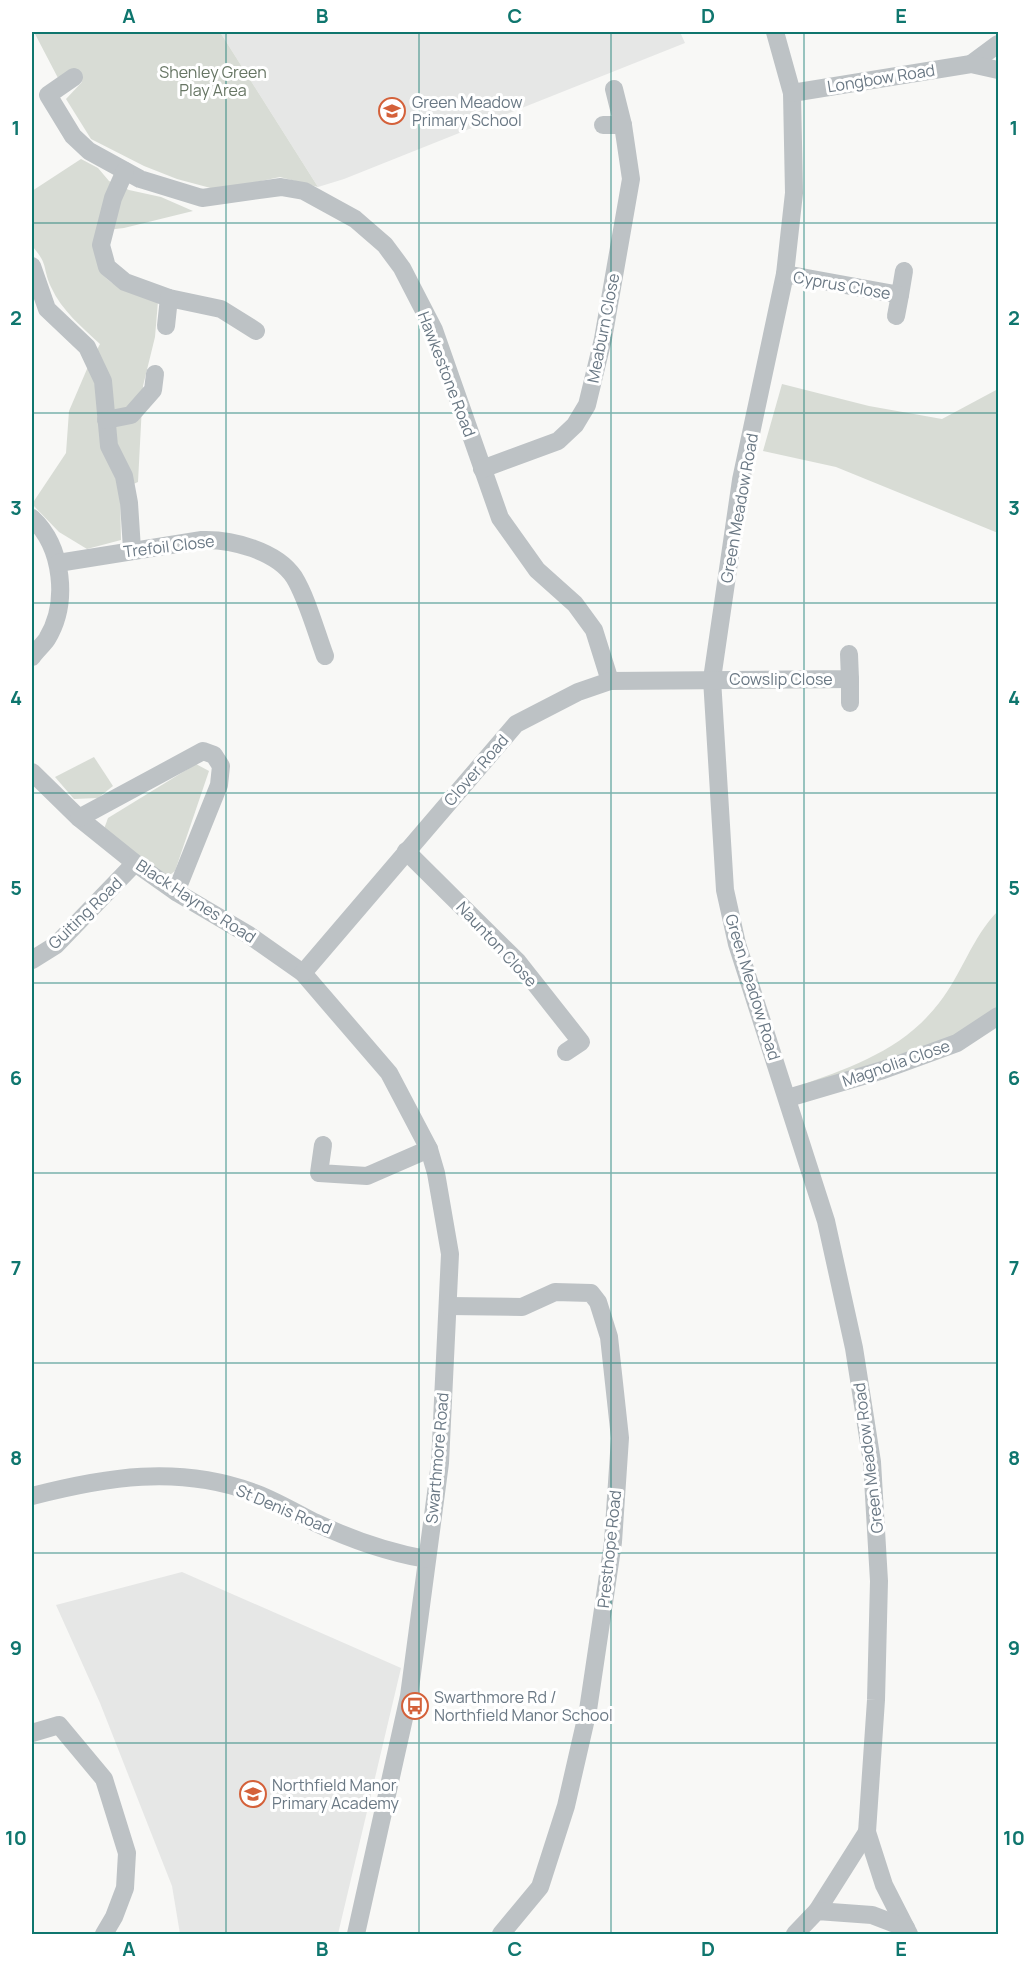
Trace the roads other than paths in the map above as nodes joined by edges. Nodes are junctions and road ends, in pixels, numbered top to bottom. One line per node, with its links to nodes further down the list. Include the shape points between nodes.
1 (776, 32): 7 (street, Green Meadow Road)
2 (999, 44): 3 (street, Longbow Road)
3 (971, 64): 4 (street, Longbow Road); 7 (street, Longbow Road)
4 (999, 70)
5 (74, 77): 10 (street, Hawkestone Road, via 48,94 73,136 89,151)
6 (614, 89): 9 (street, Meaburn Close)
7 (792, 93): 13 (street, Green Meadow Road, via 794,193)
8 (603, 125): 9 (street)
9 (623, 125): 21 (street, Meaburn Close, via 631,179 603,339 587,405 575,425 558,441)
10 (125, 171): 15 (street, via 113,198 101,245 107,267 125,282); 21 (street, Hawkestone Road, via 202,198 281,187 303,191 355,219 385,245 402,267 432,325)
11 (32, 266): 20 (street, via 47,309 87,347 103,381)
12 (904, 271): 14 (street, Cyprus Close)
13 (785, 274): 14 (street, Cyprus Close); 28 (street, Green Meadow Road, via 741,480)
14 (900, 295): 16 (street, Cyprus Close)
15 (169, 298): 17 (street); 18 (street, via 221,309)
16 (896, 316)
17 (166, 326)
18 (256, 331)
19 (155, 374): 20 (street, via 153,390 131,415)
20 (106, 420): 23 (street, via 109,446 126,485)
21 (482, 469): 30 (street, Hawkestone Road, via 500,518 537,570 575,603 594,630)
22 (32, 518): 24 (street)
23 (132, 549): 24 (street, Trefoil Close); 26 (street, Trefoil Close, via 220,539 278,560 294,577)
24 (58, 563): 27 (street, via 60,603 47,639)
25 (849, 654): 29 (street, Cowslip Close)
26 (325, 656)
27 (32, 657)
28 (712, 679): 29 (street, Cowslip Close); 30 (street, Clover Road); 42 (street, Green Meadow Road, via 725,890 737,944)
29 (850, 679): 31 (street, Cowslip Close)
30 (610, 681): 34 (street, Clover Road, via 578,692 516,724)
31 (850, 703)
32 (32, 772): 33 (street, Black Haynes Road)
33 (79, 819): 35 (street, Black Haynes Road); 36 (street, via 203,752 214,755 221,766 219,785)
34 (406, 851): 38 (street, Clover Road); 41 (street, Naunton Close, via 588,1038)
35 (135, 863): 36 (street, Black Haynes Road); 37 (street, Guiting Road, via 56,945)
36 (176, 892): 38 (street, Black Haynes Road, via 249,935)
37 (32, 960)
38 (303, 973): 39 (street, Black Haynes Road)
39 (333, 1006): 44 (street, Swarthmore Road, via 389,1073)
40 (999, 1016): 42 (street, Magnolia Close, via 957,1043)
41 (566, 1052)
42 (789, 1098): 49 (street, Green Meadow Road, via 826,1221 854,1348 872,1462 879,1581)
43 (323, 1145): 44 (street, via 319,1173 341,1176 367,1176)
44 (429, 1149): 45 (street, Swarthmore Road, via 450,1254)
45 (449, 1306): 47 (street, Swarthmore Road, via 440,1462); 54 (street, Presthope Road, via 522,1306 555,1292 591,1293 598,1302 609,1337 620,1438 613,1542 596,1658 566,1806 540,1887)
46 (32, 1496): 47 (street, St Denis Road, via 154,1474 199,1478 253,1492 390,1552)
47 (426, 1559): 53 (street, Swarthmore Road, via 409,1696)
48 (32, 1733): 52 (street, via 59,1725 104,1779 127,1853 124,1887)
49 (867, 1832): 50 (street, Green Meadow Road); 51 (street, Green Meadow Road, via 884,1885)
50 (817, 1911): 51 (street, via 872,1915); 55 (street, Green Meadow Road)
51 (907, 1931)
52 (104, 1935)
53 (356, 1935)
54 (501, 1935)
55 (795, 1935)

